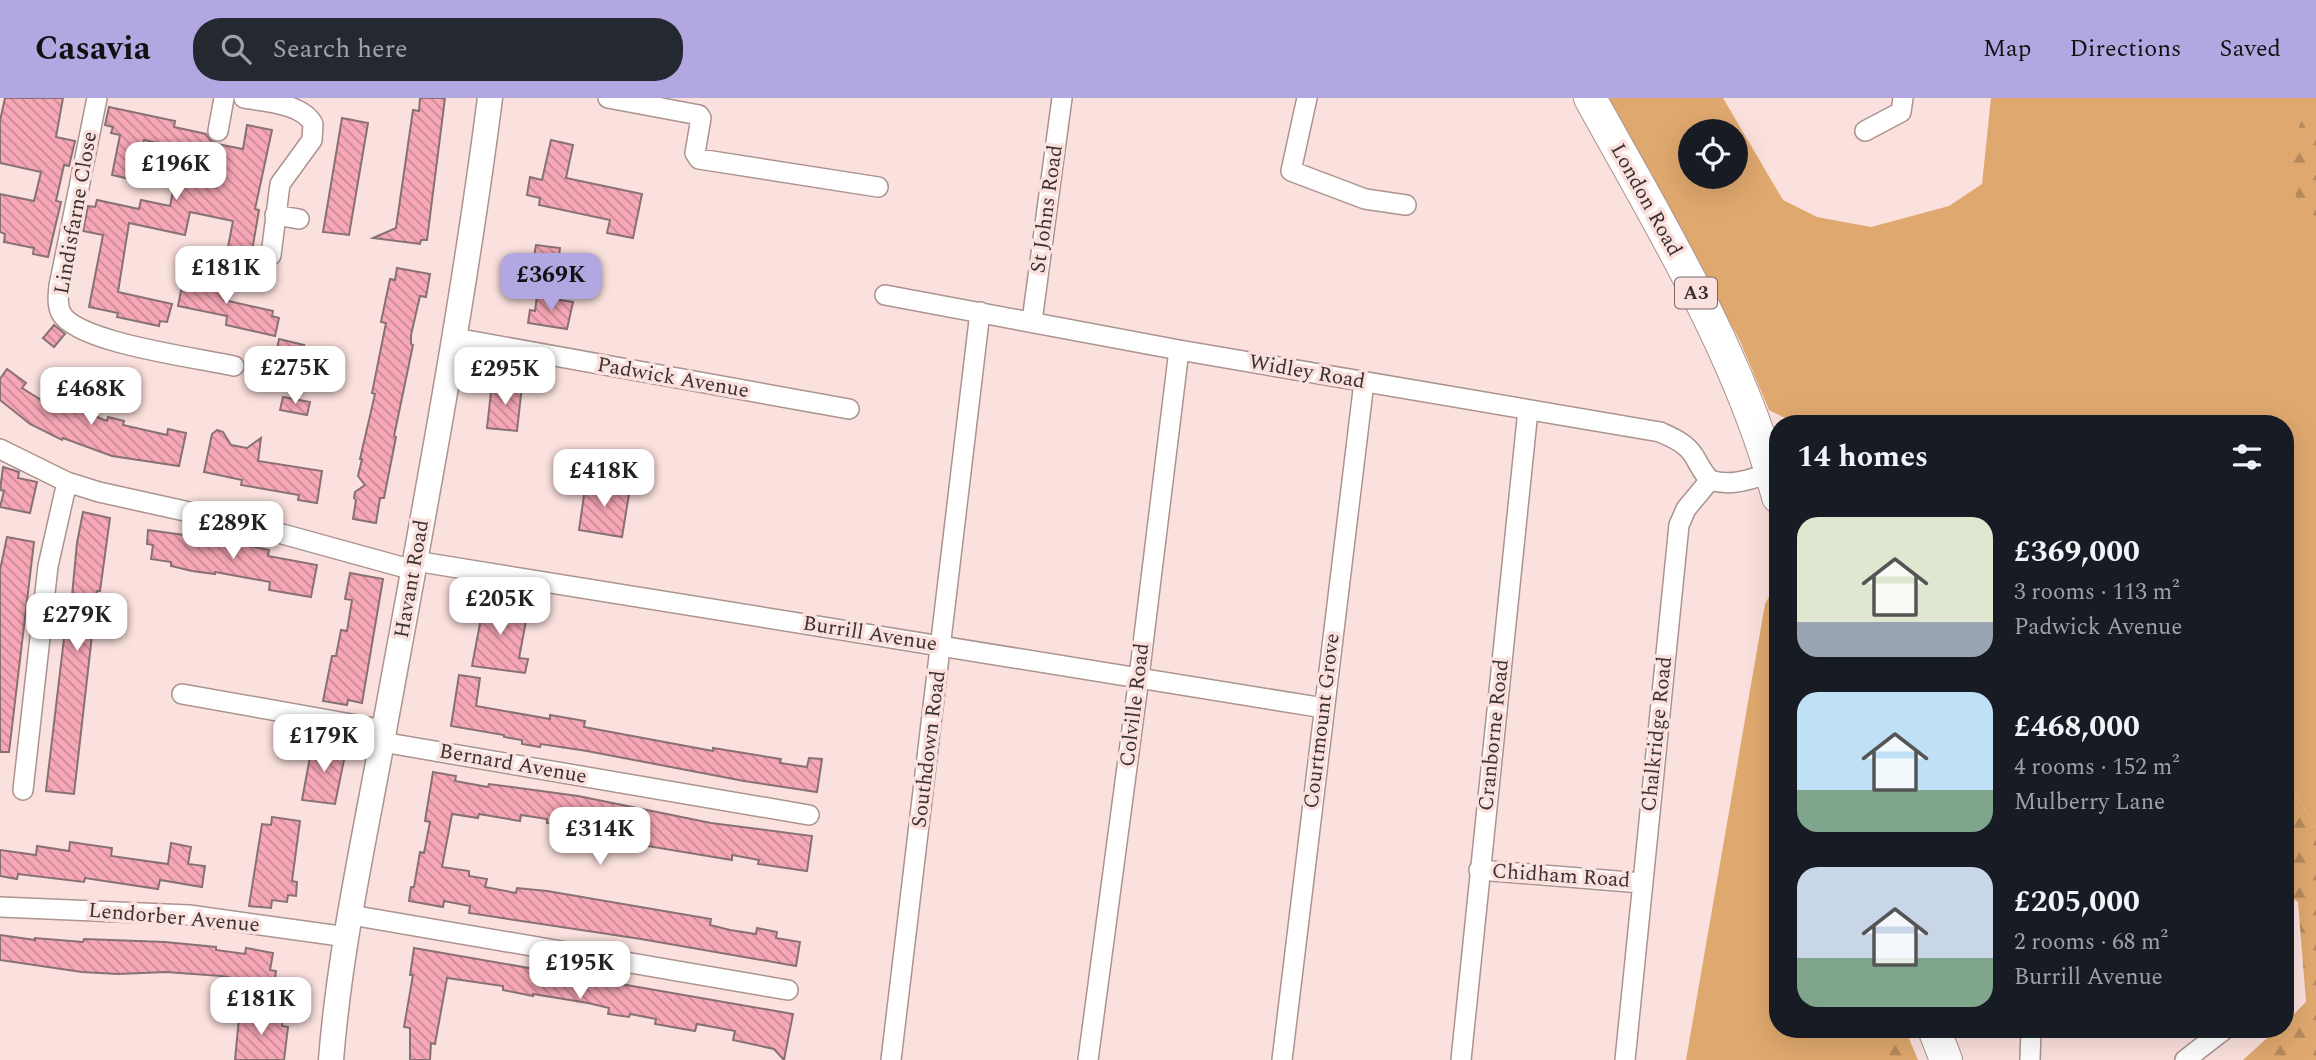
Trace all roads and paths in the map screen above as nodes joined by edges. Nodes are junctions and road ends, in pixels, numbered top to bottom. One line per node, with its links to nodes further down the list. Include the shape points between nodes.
1 (97, 98): 22 (street, Lindisfarne Close, via 59,286 61,313 85,332 108,340)
2 (224, 98): 10 (street)
3 (243, 98): 14 (street, via 293,108 310,118 314,132 280,184)
4 (490, 98): 20 (street, Havant Road)
5 (610, 98): 12 (street, via 699,115 695,153 699,159)
6 (1062, 98): 19 (street, St Johns Road)
7 (1307, 98): 13 (street, via 1291,171 1365,199)
8 (1590, 98): 27 (main road, London Road / A3, via 1729,360)
9 (1907, 109): 11 (street)
10 (218, 131)
11 (1865, 131)
12 (878, 187)
13 (1406, 205)
14 (275, 215): 15 (street); 16 (street)
15 (299, 219)
16 (271, 254)
17 (885, 295): 18 (street, Widley Road)
18 (980, 312): 19 (street, Widley Road); 32 (street, Southdown Road)
19 (1032, 321): 21 (street, Widley Road)
20 (455, 338): 24 (street, Padwick Avenue); 31 (street, Havant Road)
21 (1179, 350): 23 (street, Widley Road); 33 (street, Colville Road)
22 (234, 366)
23 (1364, 382): 25 (street, Widley Road); 35 (street, Courtmount Grove)
24 (849, 410)
25 (1528, 410): 28 (street, Widley Road, via 1660,432 1682,443); 39 (street, Cranborne Road)
26 (0, 449): 29 (street, Burrill Avenue)
27 (1769, 466)
28 (1710, 480): 30 (street); 40 (street, Chalkridge Road, via 1679,525)
29 (67, 482): 31 (street, Burrill Avenue); 37 (street, via 48,566)
30 (1769, 485)
31 (414, 565): 32 (street, Burrill Avenue); 36 (street, Havant Road)
32 (942, 645): 33 (street, Burrill Avenue); 48 (street, Southdown Road)
33 (1139, 677): 35 (street, Burrill Avenue); 49 (street, Colville Road)
34 (182, 694): 36 (street, Bernard Avenue)
35 (1324, 708): 50 (street, Courtmount Grove)
36 (384, 736): 38 (street, Bernard Avenue); 42 (street, Havant Road)
37 (23, 790)
38 (808, 815)
39 (1479, 870): 40 (street, Chidham Road); 51 (street, Cranborne Road)
40 (1642, 883): 52 (street, Chalkridge Road)
41 (0, 906): 42 (street, Lendorber Avenue)
42 (349, 926): 43 (street, Lendorber Avenue); 47 (street, Havant Road)
43 (788, 990)
44 (1937, 1038): 53 (main road)
45 (2031, 1038): 54 (street)
46 (2213, 1038): 55 (street)
47 (331, 1060)
48 (891, 1060)
49 (1088, 1060)
50 (1282, 1060)
51 (1461, 1060)
52 (1625, 1060)
53 (1946, 1060)
54 (2030, 1060)
55 (2185, 1060)

